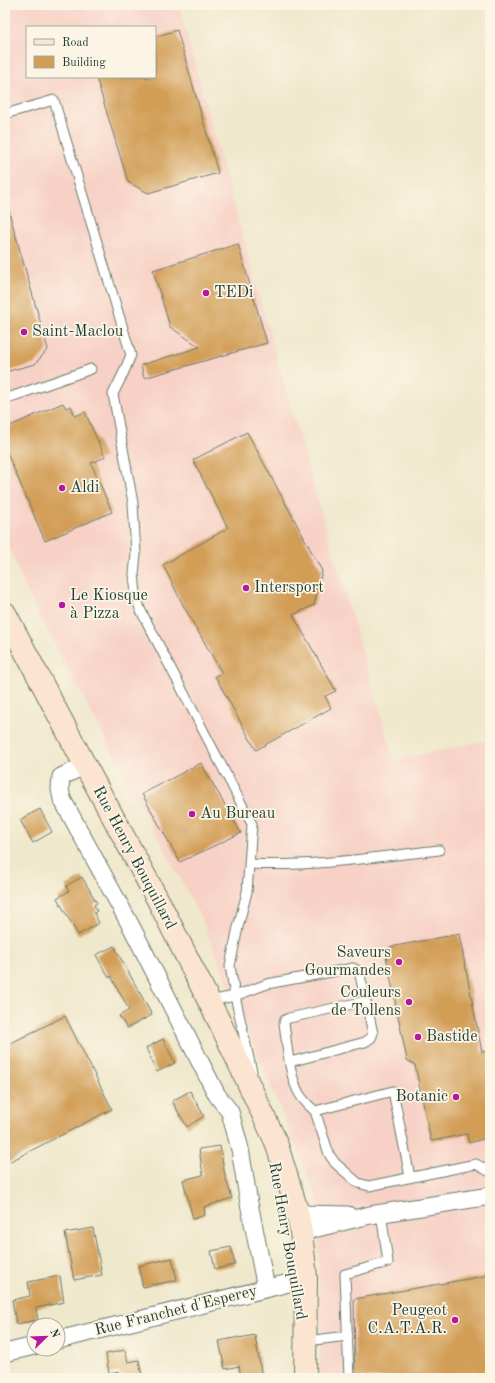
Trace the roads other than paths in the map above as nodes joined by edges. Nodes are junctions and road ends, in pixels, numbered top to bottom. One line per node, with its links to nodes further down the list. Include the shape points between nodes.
1 (5, 114): 7 (lane, via 54,100 131,356 113,394 133,503 136,594 140,609 251,819 253,832)
2 (91, 369): 3 (lane)
3 (5, 399)
4 (5, 613): 5 (main road, Rue Henry Bouquillard)
5 (86, 768): 9 (main road, Rue Henry Bouquillard, via 159,902); 22 (street, via 61,777 62,799 132,928 217,1095 230,1112 240,1148)
6 (439, 850): 7 (lane, via 278,865)
7 (250, 864): 8 (lane, via 247,892 230,966)
8 (235, 996): 9 (lane); 10 (lane, via 267,984 353,968 359,971); 12 (lane)
9 (208, 1001): 12 (main road, Rue Henry Bouquillard)
10 (366, 1001): 11 (lane, via 373,1033 371,1038); 11 (lane, via 285,1020)
11 (290, 1062): 13 (lane, via 299,1094)
12 (259, 1105): 14 (main road, Rue Henry Bouquillard); 18 (main road, Rue Henry Bouquillard, via 276,1142)
13 (315, 1111): 16 (lane, via 329,1154 335,1163 358,1183 369,1186); 16 (lane, via 393,1091)
14 (270, 1142): 20 (main road, Rue Henry Bouquillard); 21 (main road, Rue Henry Bouquillard, via 290,1241)
15 (490, 1172): 16 (lane, via 476,1164)
16 (410, 1177)
17 (490, 1196): 19 (street)
18 (296, 1207): 19 (street, via 305,1214); 20 (main road, Rue Henry Bouquillard)
19 (375, 1214): 20 (street); 23 (lane, via 388,1262 345,1274)
20 (301, 1232): 25 (main road, Rue Henry Bouquillard, via 306,1278)
21 (293, 1282): 22 (street, Rue Franchet d'Esperey); 25 (main road, Rue Henry Bouquillard)
22 (266, 1288): 24 (street, Rue Franchet d'Esperey)
23 (348, 1336): 25 (lane); 29 (lane)
24 (66, 1338)
25 (305, 1341): 28 (main road, Rue Henry Bouquillard)
26 (26, 1348): 27 (street)
27 (5, 1353)
28 (305, 1378)
29 (349, 1378)

